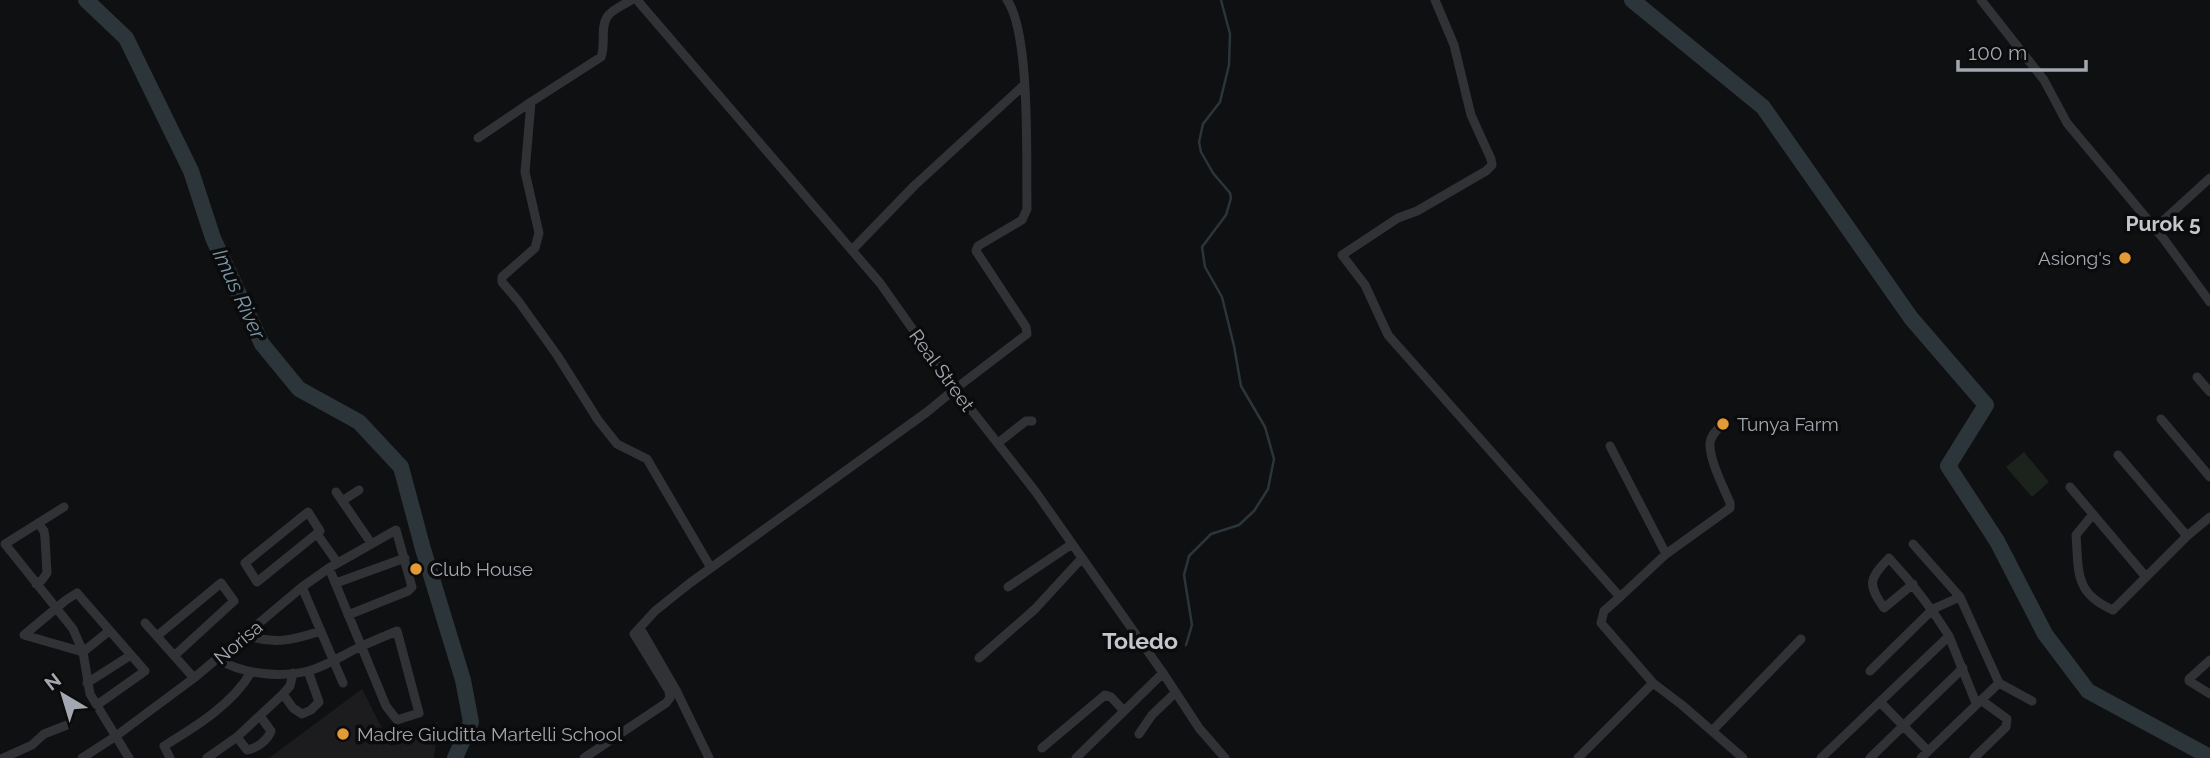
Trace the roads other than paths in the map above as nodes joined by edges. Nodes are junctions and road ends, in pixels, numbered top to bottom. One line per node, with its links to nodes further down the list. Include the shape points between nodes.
1 (631, 0): 7 (street, via 608,15 601,57)
2 (637, 0): 11 (street, Real Street)
3 (1007, 0): 6 (street, via 1020,33)
4 (1435, 0): 47 (street, via 1454,45 1471,115 1492,165 1342,255 1365,285 1388,335)
5 (1982, 0): 10 (street, via 2044,79 2067,123)
6 (1024, 85): 11 (street); 14 (street, via 1025,217 976,251 1028,331)
7 (531, 102): 8 (street); 40 (street, via 525,172 539,233 535,248 502,276 502,282 617,444 647,459)
8 (478, 138)
9 (2210, 178): 10 (street)
10 (2154, 229): 12 (street)
11 (853, 249): 14 (street, Real Street)
12 (2210, 302)
13 (2197, 377): 15 (street)
14 (954, 389): 19 (street, Real Street); 40 (street)
15 (2210, 392)
16 (2161, 419): 22 (street)
17 (1032, 421): 19 (street)
18 (1722, 424): 36 (street, via 1710,444 1730,508)
19 (998, 443): 34 (street, Real Street)
20 (1609, 446): 36 (street)
21 (2118, 455): 32 (street)
22 (2210, 477)
23 (2070, 488): 28 (street)
24 (359, 490): 26 (street)
25 (336, 492): 26 (street)
26 (342, 501): 33 (street)
27 (64, 507): 30 (street)
28 (2093, 514): 41 (street); 41 (street, via 2076,535 2079,580 2096,603 2113,610)
29 (2210, 517): 32 (street)
30 (38, 523): 43 (street, via 44,531 47,573); 43 (street, via 5,544)
31 (317, 534): 31 (street, via 320,531 308,512 245,564 257,582); 39 (street)
32 (2187, 536): 41 (street)
33 (371, 543): 37 (street, Norisa, via 396,530); 39 (street, Norisa)
34 (1072, 544): 38 (street, Real Street); 46 (street)
35 (1913, 544): 48 (street)
36 (1667, 554): 47 (street)
37 (405, 558): 42 (street); 51 (street, via 412,587 408,591)
38 (1082, 558): 64 (street, via 1035,609); 73 (street, Real Street)
39 (333, 565): 42 (street); 45 (street, Norisa)
40 (711, 568): 53 (street)
41 (2146, 577)
42 (336, 583): 51 (street)
43 (36, 584): 49 (street)
44 (1913, 584): 44 (street, via 1884,608 1871,585 1873,574 1889,558); 50 (street)
45 (302, 587): 55 (street); 56 (street, Norisa)
46 (1008, 587)
47 (1620, 597): 77 (street, via 1604,611 1601,622)
48 (1960, 597): 50 (street); 78 (street)
49 (55, 609): 54 (street, via 77,593); 61 (street); 61 (street, via 24,635)
50 (1933, 609): 58 (street); 71 (street)
51 (348, 615): 60 (street)
52 (145, 623): 57 (street)
53 (640, 628): 101 (street, via 634,634 670,698); 102 (street)
54 (109, 631): 61 (street); 62 (street)
55 (321, 631): 56 (street, via 278,641); 67 (street)
56 (246, 635): 65 (street, Norisa)
57 (157, 636): 63 (street); 63 (street, via 221,583 234,601)
58 (1949, 636): 68 (street); 84 (street)
59 (1801, 639): 90 (street)
60 (361, 647): 60 (street, via 397,631 419,713 397,720 386,706); 67 (street)
61 (83, 652): 75 (street)
62 (131, 655): 75 (street); 85 (street, via 145,671)
63 (174, 656): 74 (street)
64 (979, 658)
65 (218, 659): 69 (street); 74 (street, Norisa)
66 (2210, 660): 81 (street, via 2189,679)
67 (334, 661): 70 (street); 76 (street)
68 (1963, 668): 82 (street); 89 (street)
69 (251, 671): 72 (street); 99 (street, via 227,701 164,746)
70 (308, 671): 72 (street); 80 (street, via 319,702 311,710 302,715)
71 (1870, 671)
72 (293, 673): 80 (street)
73 (1163, 673): 79 (street, Real Street); 86 (street)
74 (194, 678): 92 (street, Norisa)
75 (88, 683): 85 (street)
76 (343, 683)
77 (1653, 683): 90 (street); 105 (street)
78 (1999, 683): 82 (street); 83 (street)
79 (1175, 693): 91 (street); 104 (street, Real Street)
80 (283, 694): 87 (street)
81 (2210, 694)
82 (1979, 701): 95 (street); 109 (street, via 2007,719 2006,727)
83 (2032, 701)
84 (1880, 702): 89 (street); 107 (street)
85 (97, 705): 92 (street)
86 (1124, 711): 94 (street, via 1105,695); 103 (street)
87 (260, 716): 93 (street); 93 (street, via 271,731 269,736 253,750 247,750)
88 (67, 725): 96 (street)
89 (1903, 726): 95 (street); 108 (street)
90 (1712, 730): 106 (street)
91 (1139, 734)
92 (116, 736): 97 (street, Norisa); 98 (street)
93 (237, 737): 100 (street)
94 (1042, 748)
95 (1925, 755)
96 (4, 758)
97 (82, 758)
98 (129, 758)
99 (170, 758)
100 (207, 758)
101 (584, 758)
102 (709, 758)
103 (1076, 758)
104 (1224, 758)
105 (1578, 758)
106 (1743, 758)
107 (1821, 758)
108 (1870, 758)
109 (1974, 758)

